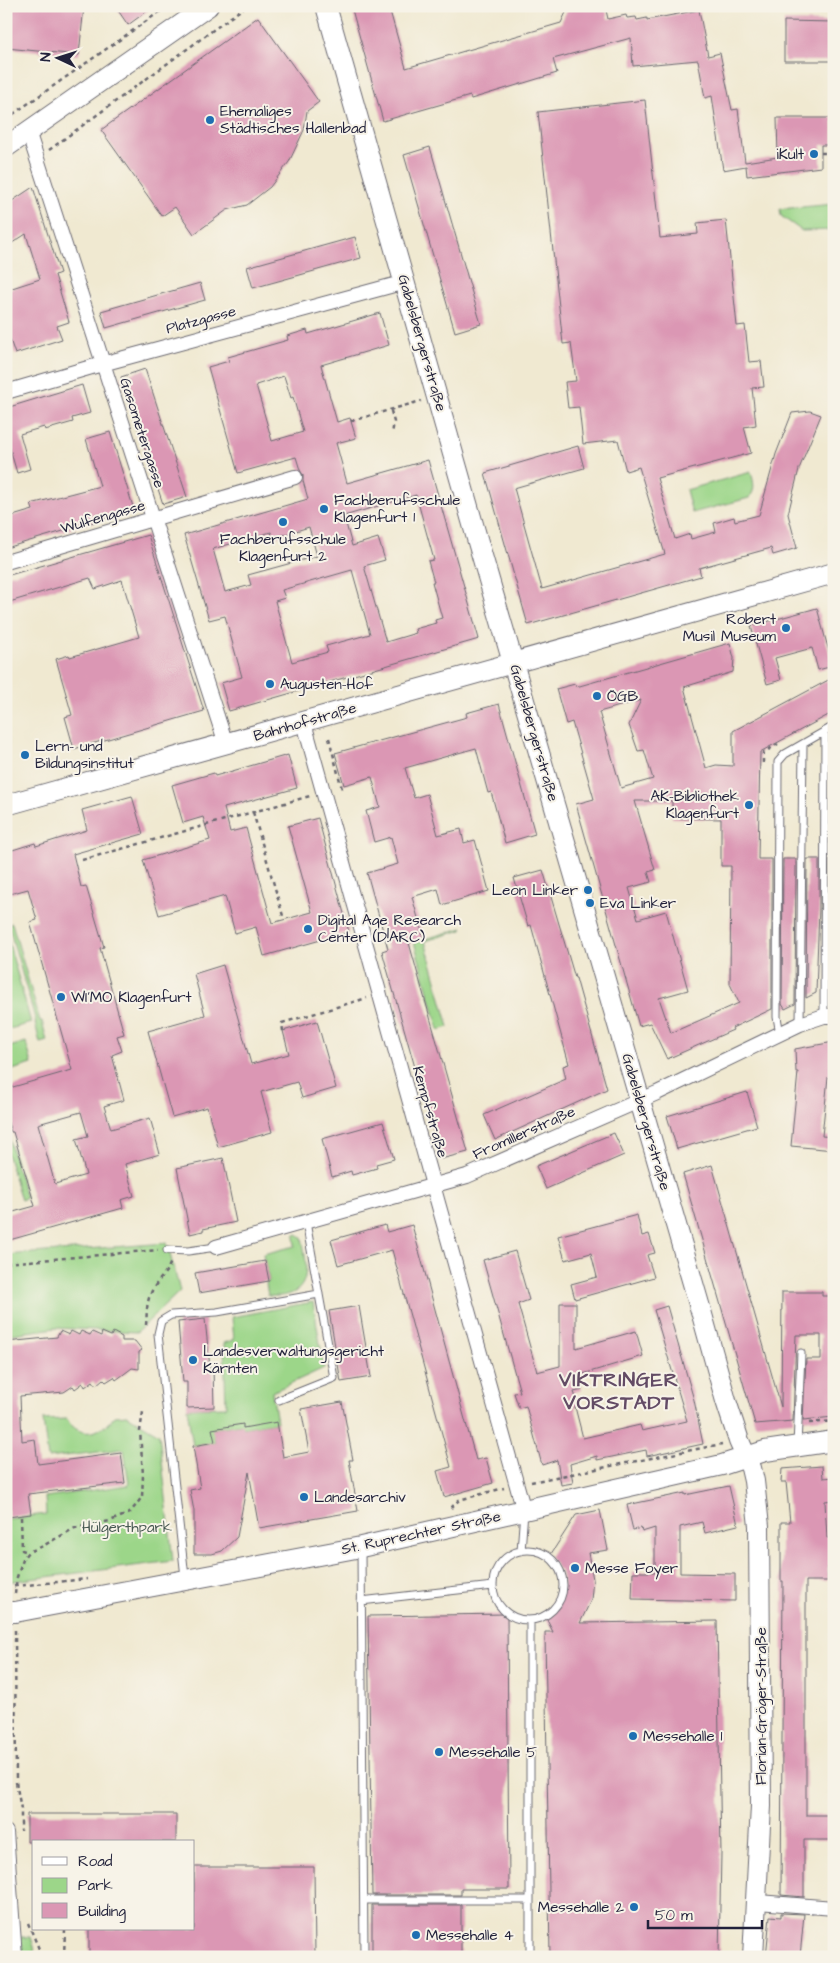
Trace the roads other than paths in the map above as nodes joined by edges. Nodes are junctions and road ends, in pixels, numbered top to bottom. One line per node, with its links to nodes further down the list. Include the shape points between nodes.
1 (208, 6): 3 (street)
2 (326, 6): 5 (street, Gabelsbergerstraße)
3 (28, 132): 4 (street); 6 (street, Gasometergasse)
4 (6, 147)
5 (405, 282): 6 (street, Platzgasse); 12 (street, Gabelsbergerstraße)
6 (102, 364): 7 (street, Platzgasse); 9 (street, Gasometergasse)
7 (6, 392)
8 (295, 477): 9 (street, Wulfengasse)
9 (153, 520): 10 (street, Wulfengasse); 16 (street, Gasometergasse)
10 (6, 562)
11 (834, 573): 12 (street, Bahnhofstraße)
12 (514, 663): 13 (street, Bahnhofstraße); 22 (street, Gabelsbergerstraße)
13 (304, 723): 16 (street, Bahnhofstraße); 23 (street, Kempfstraße)
14 (834, 726): 15 (lane)
15 (825, 731): 17 (lane); 19 (lane)
16 (226, 744): 18 (street, Bahnhofstraße)
17 (803, 744): 20 (lane); 21 (lane, via 778,762 777,1017)
18 (6, 805)
19 (829, 1016): 20 (street, Fromillerstraße)
20 (800, 1024): 21 (street, Fromillerstraße)
21 (780, 1034): 22 (street, Fromillerstraße)
22 (640, 1100): 23 (street, Fromillerstraße, via 467,1176); 32 (street, Gabelsbergerstraße, via 715,1366)
23 (433, 1186): 24 (street, Fromillerstraße); 33 (street, Kempfstraße)
24 (306, 1222): 25 (street, Fromillerstraße); 27 (lane)
25 (216, 1247): 26 (lane, via 188,1252)
26 (170, 1250)
27 (319, 1294): 29 (lane, via 334,1378); 36 (lane, via 217,1312 172,1315 161,1321 158,1334)
28 (801, 1353): 31 (lane)
29 (279, 1400)
30 (834, 1441): 31 (street, St. Ruprechter Straße)
31 (797, 1446): 32 (street, St. Ruprechter Straße, via 765,1451)
32 (742, 1449): 33 (street, St. Ruprechter Straße, via 722,1465); 44 (street, Florian-Gröger-Straße, via 754,1481 759,1526 762,1806)
33 (524, 1511): 34 (street, St. Ruprechter Straße); 35 (lane)
34 (361, 1547): 36 (street, St. Ruprechter Straße); 38 (lane)
35 (521, 1551): 37 (lane, via 502,1561); 40 (lane, via 534,1550 550,1558 561,1572 563,1582 555,1608)
36 (186, 1580): 39 (street, St. Ruprechter Straße)
37 (493, 1586): 38 (lane); 40 (lane, via 504,1610)
38 (361, 1601): 42 (lane)
39 (10, 1612)
40 (530, 1620): 43 (lane)
41 (6, 1832): 46 (street)
42 (364, 1900): 43 (lane); 47 (lane)
43 (530, 1900): 48 (lane)
44 (758, 1902): 45 (street); 49 (street, Florian-Gröger-Straße)
45 (834, 1908)
46 (14, 1957)
47 (364, 1957)
48 (530, 1957)
49 (753, 1957)

